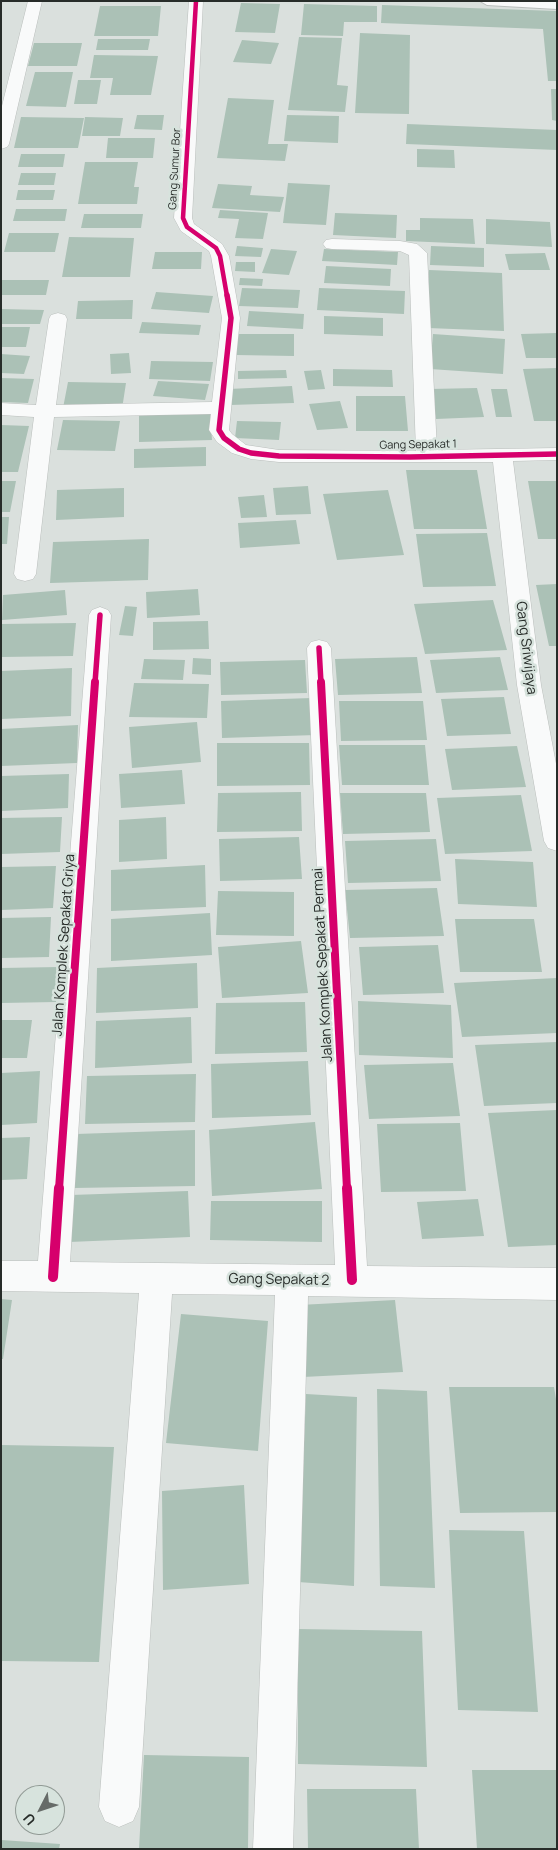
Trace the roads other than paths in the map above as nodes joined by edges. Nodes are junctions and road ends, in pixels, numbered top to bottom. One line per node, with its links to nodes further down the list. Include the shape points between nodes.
1 (36, 1): 5 (street)
2 (196, 1): 8 (street, Gang Sumur Bor, via 183,218 187,228 216,248 220,256 231,318)
3 (488, 1): 4 (lane)
4 (557, 5)
5 (1, 144)
6 (332, 244): 14 (street, via 400,246 418,253)
7 (58, 319): 10 (street)
8 (222, 408): 10 (street); 13 (street, Gang Sumur Bor, via 219,430 224,438 251,453)
9 (1, 409): 10 (street)
10 (45, 411): 15 (street)
11 (502, 454): 12 (street, Gang Sepakat 1); 14 (street, Gang Sepakat 1); 18 (street, Gang Sriwijaya, via 529,685)
12 (557, 454)
13 (279, 456): 14 (street, Gang Sepakat 1)
14 (427, 456)
15 (25, 574)
16 (100, 615): 20 (street, Jalan Komplek Sepakat Griya)
17 (319, 648): 23 (street, Jalan Komplek Sepakat Permai)
18 (557, 841)
19 (1, 1276): 20 (street, Gang Sepakat 2)
20 (53, 1277): 21 (street, Gang Sepakat 2)
21 (157, 1278): 22 (street, Gang Sepakat 2); 25 (street)
22 (292, 1280): 23 (street, Gang Sepakat 2); 26 (street)
23 (352, 1280): 24 (street, Gang Sepakat 2)
24 (557, 1284)
25 (119, 1807)
26 (273, 1849)

